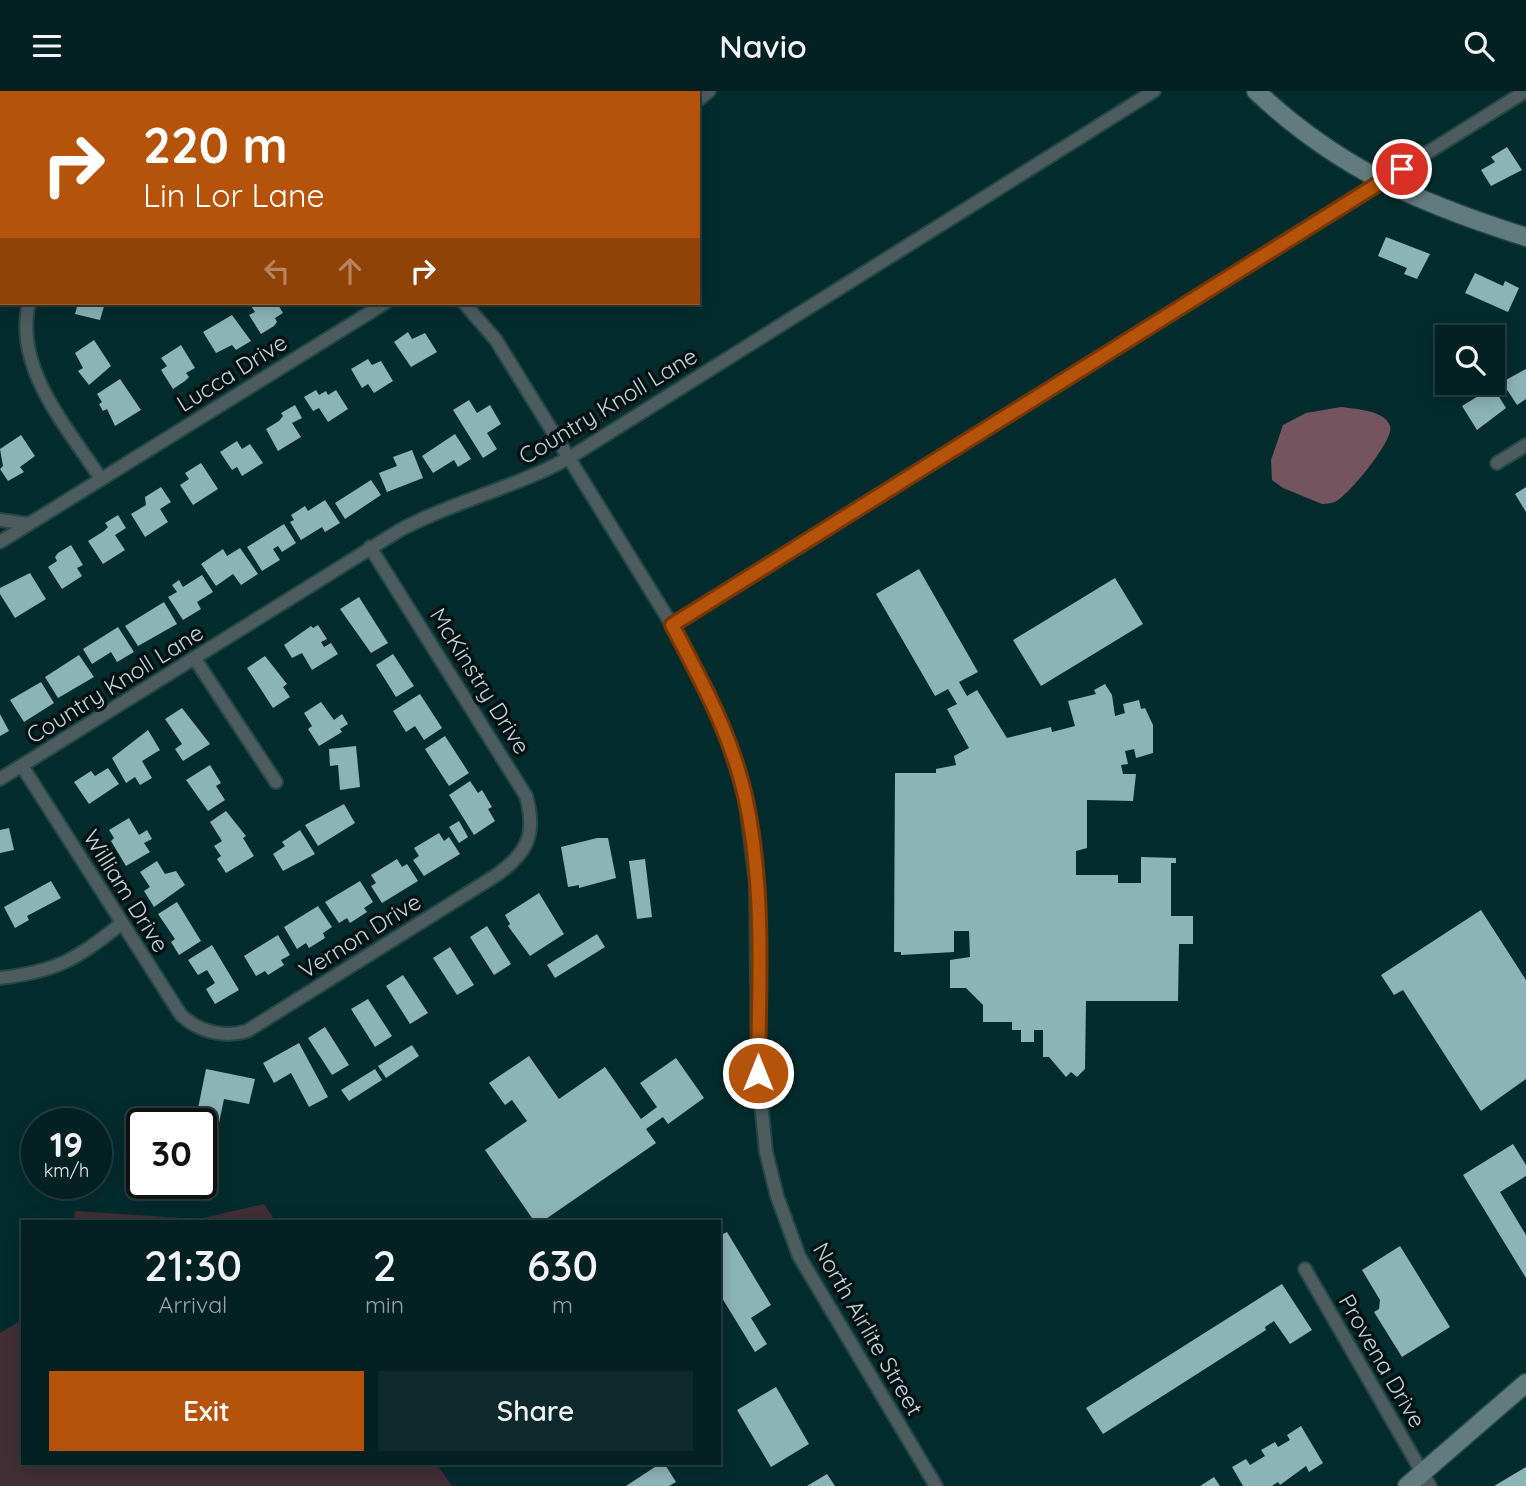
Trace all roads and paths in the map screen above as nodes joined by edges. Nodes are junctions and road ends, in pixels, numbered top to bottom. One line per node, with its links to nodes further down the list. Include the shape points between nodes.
1 (1154, 91): 10 (street, Country Knoll Lane)
2 (1256, 91): 4 (street, via 1352,167)
3 (1526, 91): 4 (street)
4 (1379, 181): 5 (street, via 1448,212); 17 (street)
5 (1526, 237)
6 (29, 305): 12 (street, via 27,335 46,395)
7 (382, 305): 12 (street, Lucca Drive)
8 (466, 305): 10 (street, North Airlite Street, via 496,340)
9 (1526, 445): 11 (street)
10 (569, 458): 16 (street, Country Knoll Lane, via 530,479 431,513); 17 (street, North Airlite Street)
11 (1497, 463)
12 (101, 479): 14 (street, Lucca Drive)
13 (0, 520): 14 (street)
14 (29, 524): 15 (street, Lucca Drive)
15 (0, 542)
16 (370, 547): 18 (street, Country Knoll Lane); 22 (street, McKinstry Drive, via 518,780 532,823)
17 (672, 625): 29 (street, North Airlite Street, via 709,694 745,797 756,882 758,1073 766,1152 777,1196 799,1256)
18 (195, 659): 19 (street, Country Knoll Lane); 21 (street)
19 (22, 767): 20 (street, Country Knoll Lane); 23 (street, William Drive)
20 (0, 779)
21 (276, 782)
22 (526, 844): 25 (street, Vernon Drive, via 514,862 495,876 247,1031 229,1035)
23 (121, 924): 24 (street, via 63,964); 25 (street, William Drive, via 181,1015)
24 (0, 978)
25 (204, 1029)
26 (1305, 1269): 28 (street, Provena Drive)
27 (1526, 1383): 28 (street)
28 (1427, 1480): 30 (street)
29 (936, 1486)
30 (1407, 1486)

